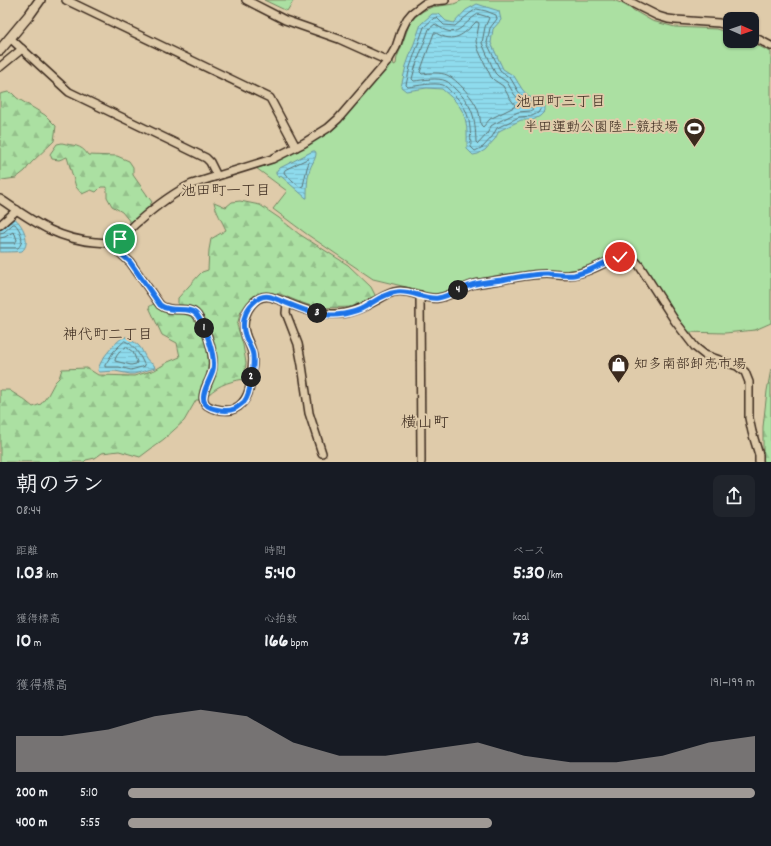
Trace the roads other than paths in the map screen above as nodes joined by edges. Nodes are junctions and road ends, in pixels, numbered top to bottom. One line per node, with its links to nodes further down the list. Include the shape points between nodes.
1 (40, 0): 8 (main road)
2 (66, 0): 15 (street, via 270,98)
3 (246, 0): 13 (street, via 285,20)
4 (445, 0): 6 (street)
5 (626, 0): 7 (street, via 668,19)
6 (423, 2): 13 (street, via 407,19)
7 (723, 24)
8 (10, 38): 11 (street); 12 (main road)
9 (759, 40): 10 (street)
10 (771, 46)
11 (22, 49): 14 (street); 16 (street, via 69,92 206,158)
12 (0, 50)
13 (390, 58): 15 (street, via 338,119)
14 (0, 67)
15 (296, 147): 16 (street, via 272,159)
16 (217, 176): 20 (street, via 181,189 120,239)
17 (0, 198): 18 (street)
18 (17, 210): 19 (street); 20 (street, via 64,237)
19 (0, 225)
20 (109, 243): 22 (street, via 130,262 162,307 170,310 192,310 196,314 212,355 213,368 203,400 209,407 221,411 233,410 244,402 247,395 251,385 253,356 244,323 250,306 265,296)
21 (420, 295): 22 (street, via 397,292 360,309 334,314 314,313); 24 (street); 25 (street, via 440,298 474,284 547,274 573,275 617,258 632,259 639,265 695,347 705,355 738,366 745,372 748,382 749,418)
22 (287, 303): 23 (street, via 286,312 298,344 309,413)
23 (322, 453)
24 (422, 462)
25 (759, 462)

